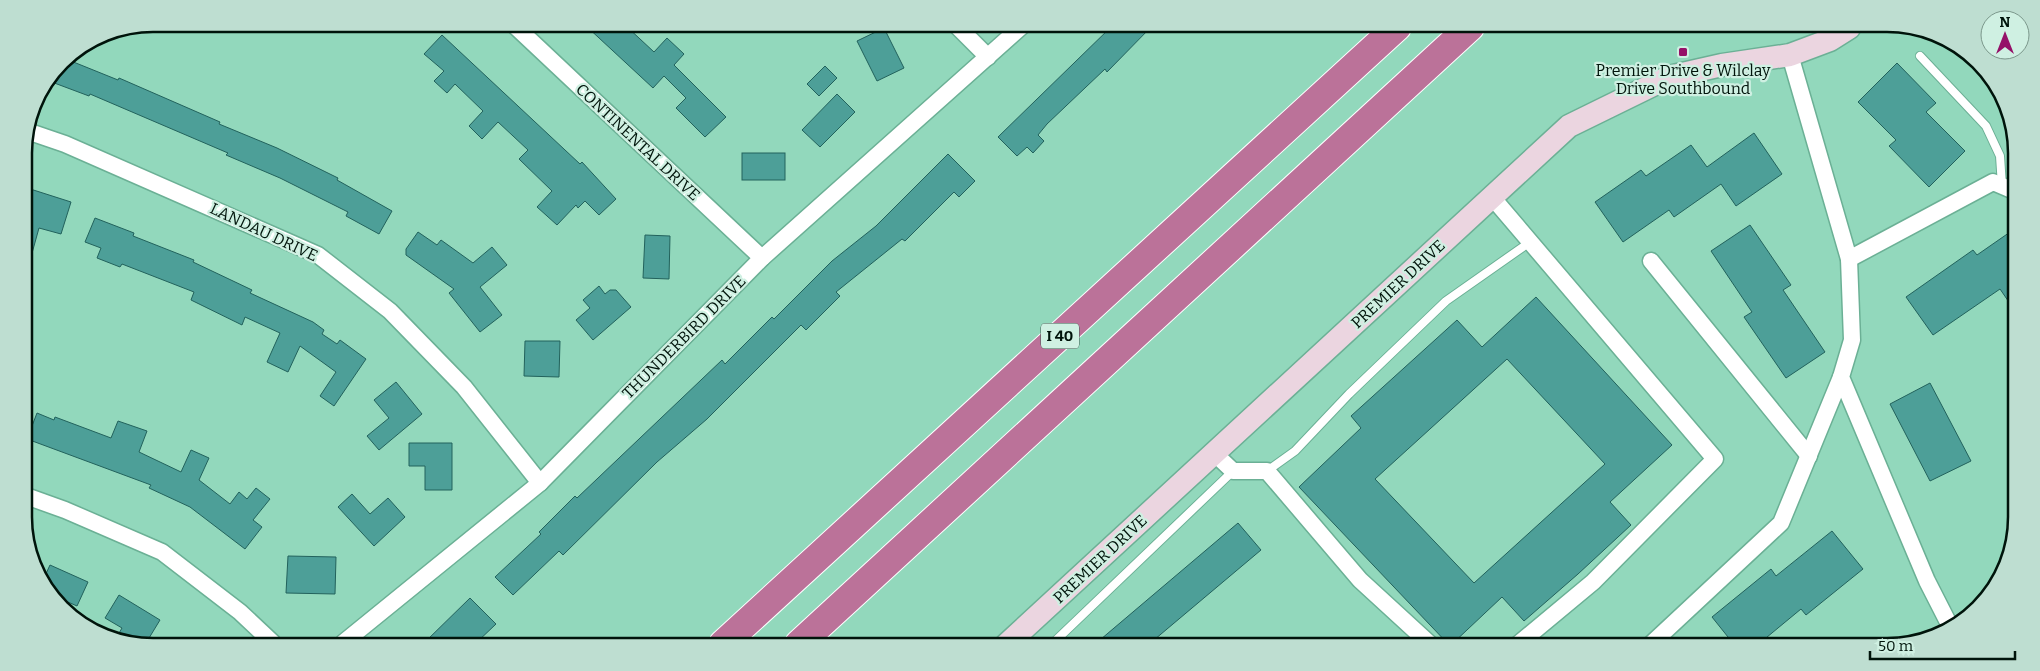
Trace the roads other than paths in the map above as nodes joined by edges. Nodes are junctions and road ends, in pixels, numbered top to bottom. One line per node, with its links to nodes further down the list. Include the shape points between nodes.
1 (523, 33): 14 (street, CONTINENTAL DRIVE)
2 (964, 33): 9 (street)
3 (1014, 33): 9 (street, THUNDERBIRD DRIVE)
4 (1390, 33): 27 (highway, I 40)
5 (1463, 33): 28 (highway)
6 (1841, 33): 7 (street, PREMIER DRIVE)
7 (1790, 56): 12 (street, PREMIER DRIVE, via 1722,65 1669,77 1569,126); 15 (street)
8 (1920, 56): 11 (lane, via 1986,126 2000,156)
9 (988, 57): 14 (street, THUNDERBIRD DRIVE)
10 (35, 133): 22 (street, LANDAU DRIVE, via 318,256 390,311 464,387)
11 (2008, 188): 15 (street, via 1992,182)
12 (1492, 197): 13 (street); 18 (street, PREMIER DRIVE)
13 (1530, 242): 21 (lane, via 1446,301 1295,451); 32 (street, via 1715,459 1592,582)
14 (762, 258): 22 (street, THUNDERBIRD DRIVE)
15 (1849, 259): 17 (street, via 1852,340)
16 (1651, 261): 19 (street)
17 (1842, 377): 19 (street); 24 (street, via 1927,581)
18 (1214, 453): 20 (street); 29 (street, PREMIER DRIVE)
19 (1809, 456): 33 (street, via 1781,523)
20 (1234, 471): 21 (street); 30 (lane)
21 (1266, 471): 31 (street, via 1360,580)
22 (540, 483): 26 (street, THUNDERBIRD DRIVE)
23 (32, 498): 25 (street, via 162,552 240,612)
24 (1948, 622)
25 (268, 638)
26 (348, 638)
27 (729, 638)
28 (806, 638)
29 (1014, 638)
30 (1058, 638)
31 (1423, 638)
32 (1526, 638)
33 (1658, 638)

